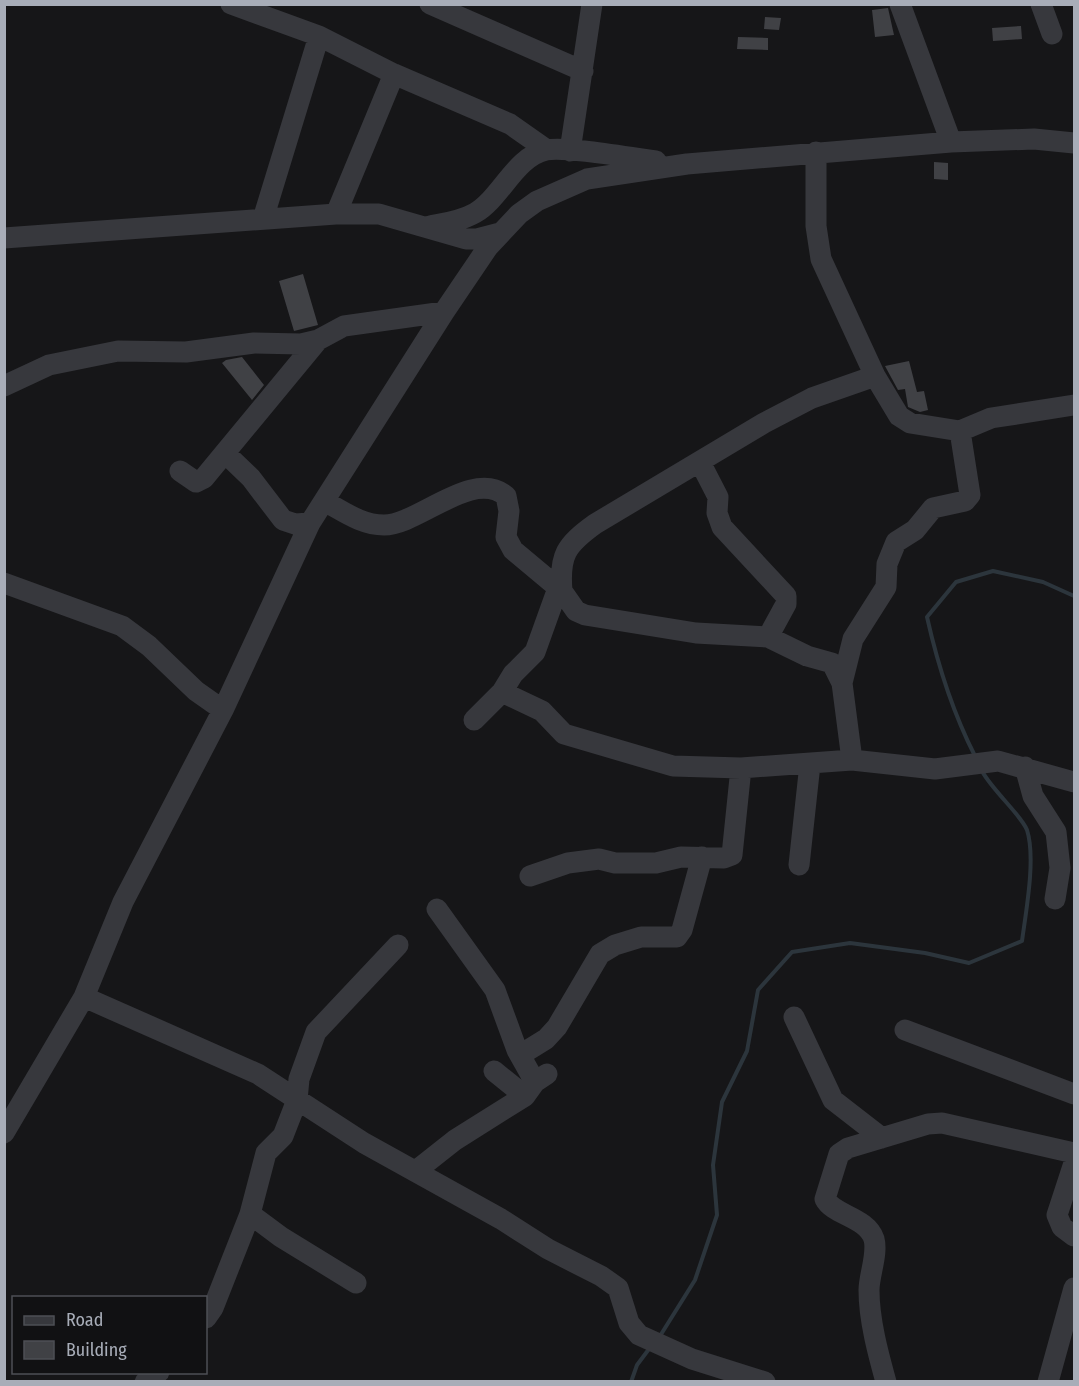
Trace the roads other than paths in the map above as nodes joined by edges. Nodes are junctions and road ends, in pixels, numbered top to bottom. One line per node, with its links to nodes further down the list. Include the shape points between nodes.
1 (231, 4): 7 (street)
2 (430, 4): 8 (street)
3 (592, 4): 8 (street)
4 (900, 4): 10 (street)
5 (1041, 4): 6 (street)
6 (1052, 34)
7 (319, 36): 9 (street); 17 (street)
8 (583, 71): 13 (street)
9 (394, 74): 12 (street, via 510,124); 16 (street)
10 (951, 142): 11 (street, via 1034,139); 14 (street)
11 (1074, 143)
12 (547, 150): 13 (street); 18 (street, via 525,162 496,196 475,213)
13 (570, 151): 15 (street)
14 (816, 152): 15 (street); 23 (street, via 816,226 821,259)
15 (687, 164): 19 (street, via 587,179 537,201)
16 (336, 214): 17 (street); 18 (street, via 379,214)
17 (263, 219): 20 (street)
18 (428, 226): 19 (street, via 466,238)
19 (500, 233): 21 (street)
20 (4, 238)
21 (444, 312): 22 (street, via 344,326); 30 (street)
22 (318, 340): 24 (street, via 186,352 118,351 49,366); 27 (street)
23 (875, 376): 26 (street, via 904,421); 28 (street, via 812,398)
24 (4, 386)
25 (1074, 405): 26 (street, via 991,417)
26 (960, 431): 35 (street, via 970,495 965,501 933,508 915,530 896,542 887,564 886,587 853,639)
27 (225, 453): 29 (street, via 200,481); 31 (street, via 251,478 283,519 295,524)
28 (700, 462): 32 (street, via 657,484 578,536 565,552); 34 (street, via 718,497 717,513 722,527 786,596 786,604)
29 (180, 471)
30 (324, 501): 31 (street); 32 (street, via 356,519 385,525 477,489 493,488 506,496 506,537 513,550)
31 (309, 523): 37 (street)
32 (555, 581): 34 (street, via 576,610 595,618 696,633); 36 (street, via 535,652)
33 (4, 583): 37 (street, via 122,626 149,645 195,691)
34 (768, 637): 35 (street, via 832,663)
35 (842, 683): 39 (street)
36 (502, 692): 38 (street); 42 (street, via 542,711 564,734 673,766)
37 (224, 710): 50 (street, via 123,902)
38 (474, 720)
39 (852, 760): 40 (street); 41 (street, via 935,769 998,761)
40 (810, 764): 42 (street); 45 (street)
41 (1025, 767): 43 (street); 47 (street, via 1033,796 1056,832 1060,868)
42 (741, 768): 44 (street, via 732,855)
43 (1074, 782)
44 (702, 857): 46 (street, via 656,863 599,859 568,863); 53 (street, via 677,937 641,937 600,954 557,1027 525,1052)
45 (799, 865)
46 (530, 876)
47 (1055, 899)
48 (437, 909): 53 (street, via 495,990)
49 (398, 945): 57 (street, via 316,1032 299,1079)
50 (84, 997): 57 (street, via 248,1069); 58 (street)
51 (794, 1017): 59 (street, via 833,1100)
52 (905, 1030): 56 (street)
53 (523, 1060): 55 (street)
54 (494, 1071): 55 (street)
55 (536, 1084): 62 (street)
56 (1074, 1094)
57 (297, 1100): 62 (street, via 364,1143); 63 (street, via 283,1136 266,1153)
58 (4, 1133)
59 (882, 1138): 60 (street, via 942,1123); 69 (street, via 839,1154 825,1199 868,1229 875,1242 869,1291)
60 (1074, 1153)
61 (1074, 1163): 64 (street, via 1057,1215 1062,1227)
62 (417, 1170): 68 (street, via 612,1283 620,1292 629,1323 639,1335 692,1359)
63 (250, 1214): 65 (street); 67 (street)
64 (1074, 1236)
65 (356, 1283)
66 (1074, 1288): 70 (street)
67 (207, 1317)
68 (765, 1382)
69 (886, 1382)
70 (1048, 1382)

